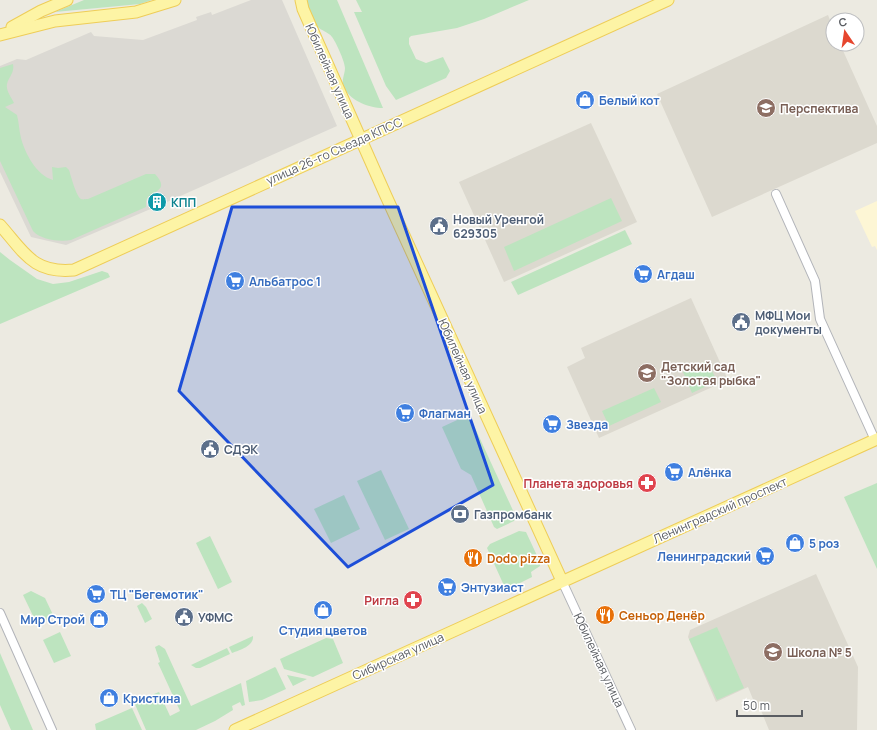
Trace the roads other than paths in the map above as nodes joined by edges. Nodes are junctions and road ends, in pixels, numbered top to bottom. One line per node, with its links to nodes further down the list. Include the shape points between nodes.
1 (67, 0): 5 (main road)
2 (175, 0): 5 (main road, via 136,12 55,22)
3 (301, 0): 6 (main road, Юбилейная улица)
4 (668, 0): 6 (main road, улица 26-го Съезда КПСС)
5 (0, 34)
6 (361, 139): 9 (main road, улица 26-го Съезда КПСС, via 74,270 56,271 37,265); 11 (main road, Юбилейная улица)
7 (776, 194): 10 (street, via 815,280 820,319)
8 (0, 220): 9 (main road, улица 26-го Съезда КПСС)
9 (4, 230)
10 (876, 439): 11 (main road, Ленинградский проспект)
11 (562, 581): 14 (main road, Сибирская улица); 15 (street, Юбилейная улица)
12 (0, 613): 13 (street)
13 (52, 730)
14 (235, 730)
15 (631, 730)

